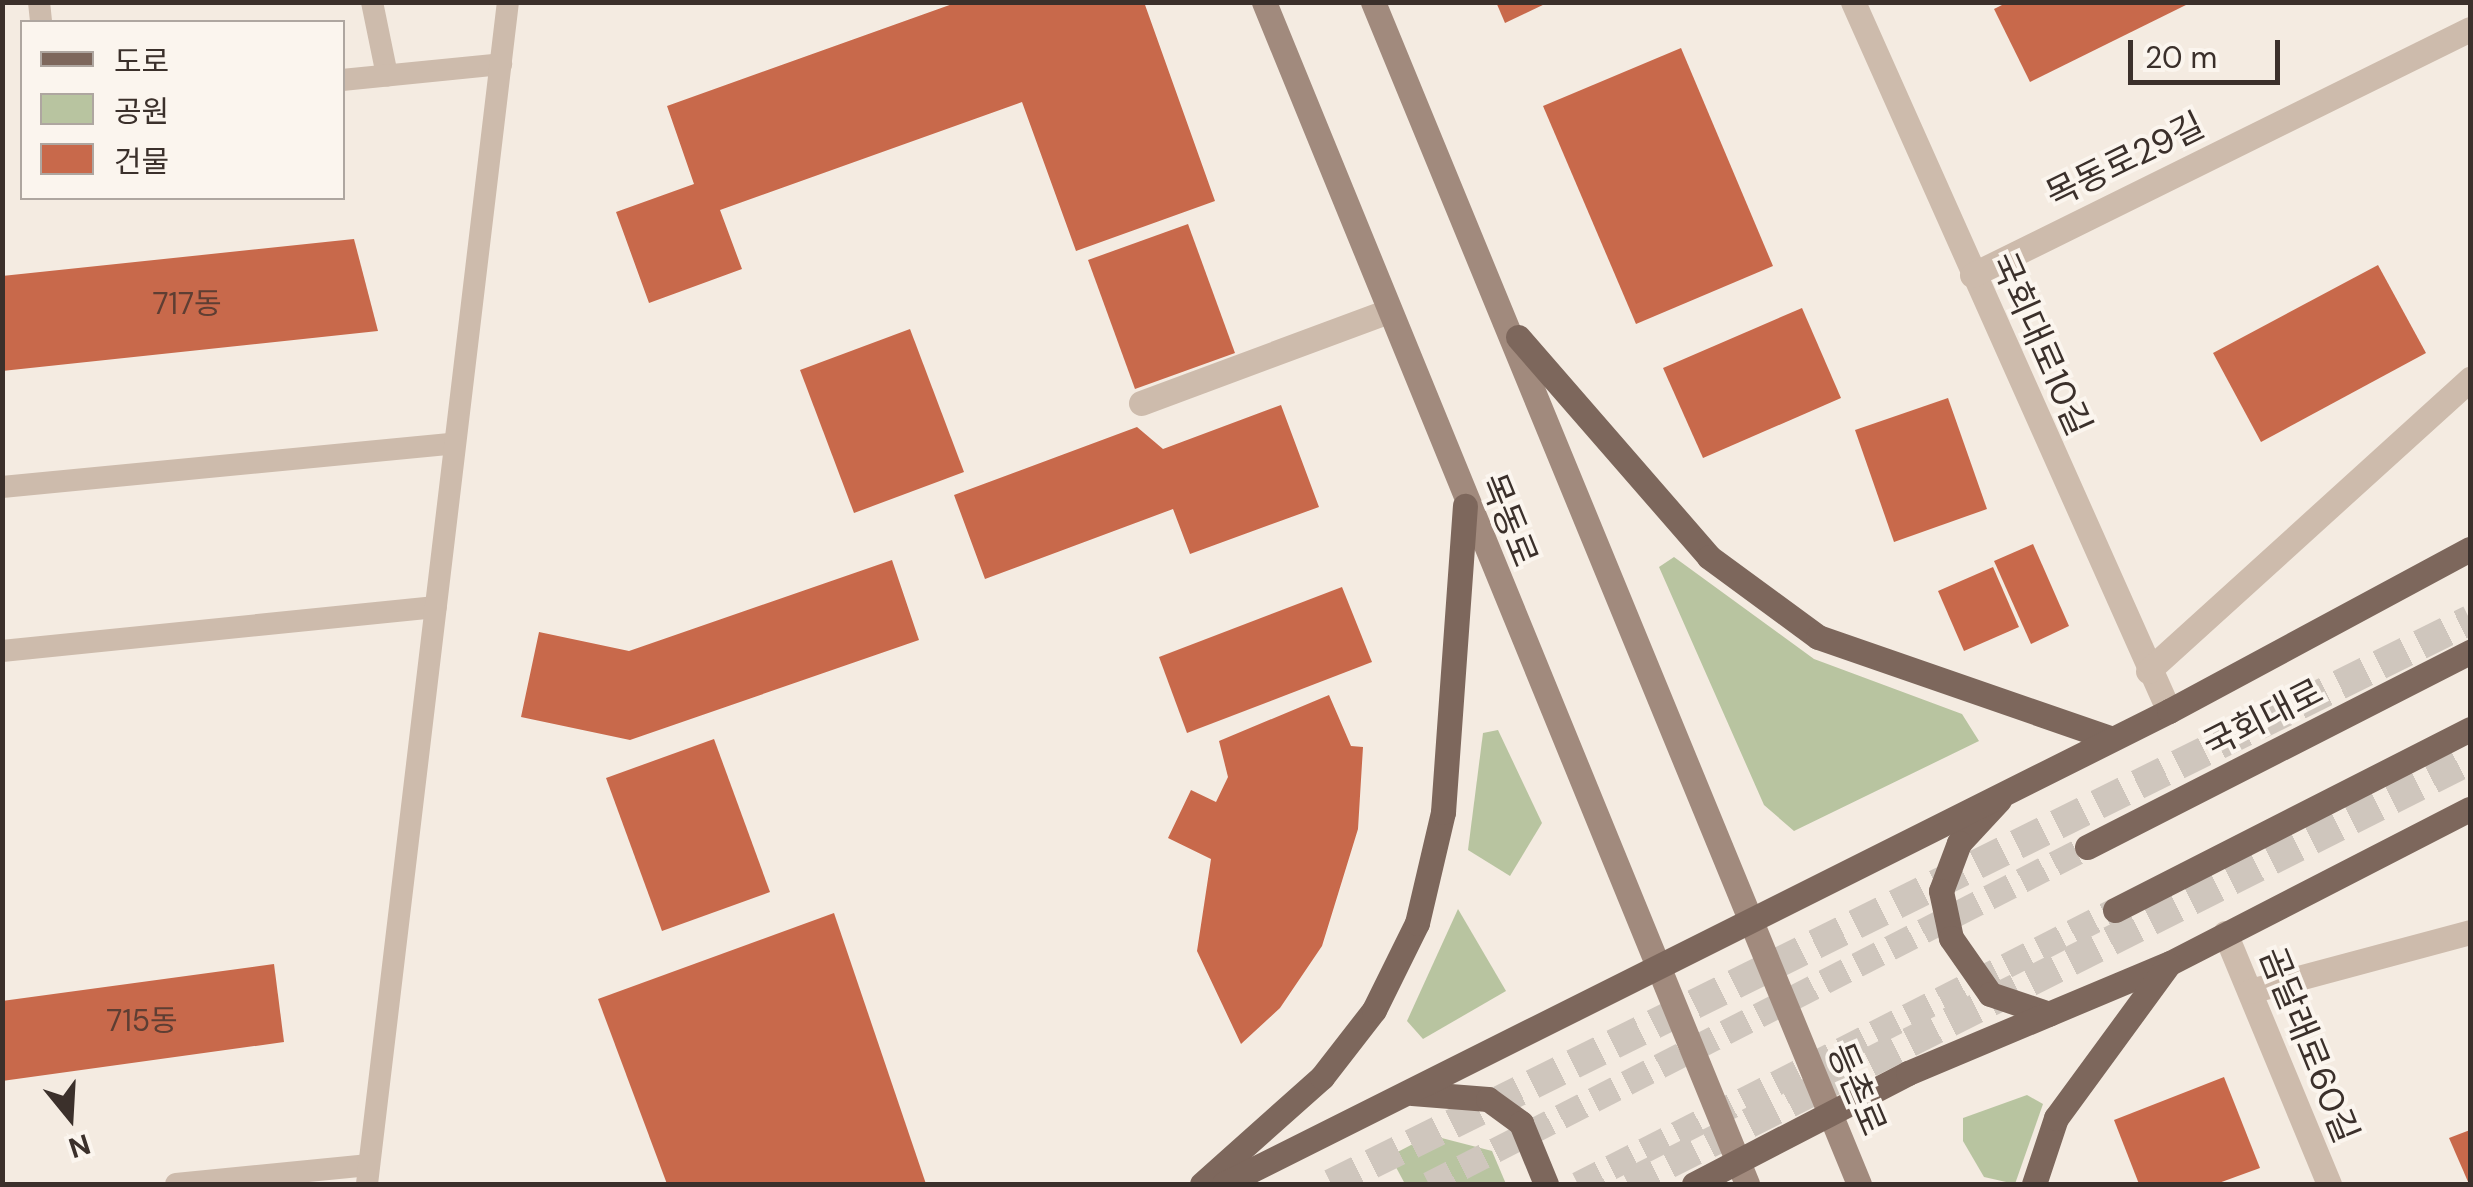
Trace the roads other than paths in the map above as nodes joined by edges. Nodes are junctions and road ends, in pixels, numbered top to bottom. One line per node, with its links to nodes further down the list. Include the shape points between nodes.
1 (372, 2): 8 (lane)
2 (508, 2): 7 (lane)
3 (1264, 2): 11 (main road, 목동로)
4 (1373, 2): 12 (main road)
5 (1853, 2): 10 (street, 국회대로10길)
6 (2470, 29): 10 (street, 목동로29길)
7 (501, 64): 8 (lane); 15 (lane)
8 (387, 75): 9 (lane)
9 (345, 80)
10 (1972, 275): 22 (street, 국회대로10길)
11 (1388, 311): 14 (street); 17 (main road, 목동로)
12 (1518, 338): 25 (main road, via 1709,557 1818,637); 30 (main road)
13 (2470, 379): 22 (street)
14 (1141, 403)
15 (455, 443): 16 (lane); 19 (lane)
16 (2, 486)
17 (1465, 506): 34 (main road, 목동로); 42 (main road, via 1443,812 1417,922 1374,1010 1322,1077)
18 (2470, 550): 23 (main road)
19 (436, 607): 20 (lane); 40 (lane)
20 (2, 651)
21 (2470, 652): 28 (main road, 국회대로)
22 (2148, 670): 23 (street, 국회대로10길)
23 (2169, 711): 25 (main road)
24 (2470, 730): 29 (main road)
25 (2110, 738): 26 (main road)
26 (2012, 785): 30 (main road); 36 (main road, via 1959,844 1941,891 1951,938 1990,994)
27 (2470, 809): 31 (main road)
28 (2087, 848)
29 (2115, 910)
30 (1747, 923): 34 (main road); 38 (main road, 등촌로)
31 (2225, 932): 33 (main road); 35 (street, 곰달래로60길)
32 (2470, 932): 35 (street)
33 (2170, 963): 36 (main road); 47 (main road, via 2056,1118)
34 (1655, 970): 37 (main road); 39 (main road, 목동로)
35 (2250, 991): 48 (street, 곰달래로60길)
36 (2048, 1014): 38 (main road)
37 (1402, 1094): 43 (main road); 44 (main road, via 1488,1099 1521,1123)
38 (1830, 1113): 39 (main road); 46 (main road, 등촌로)
39 (1742, 1173): 45 (main road)
40 (368, 1175): 41 (lane)
41 (176, 1184)
42 (1202, 1184)
43 (1224, 1184)
44 (1546, 1184)
45 (1694, 1184)
46 (1860, 1184)
47 (2034, 1184)
48 (2329, 1184)

